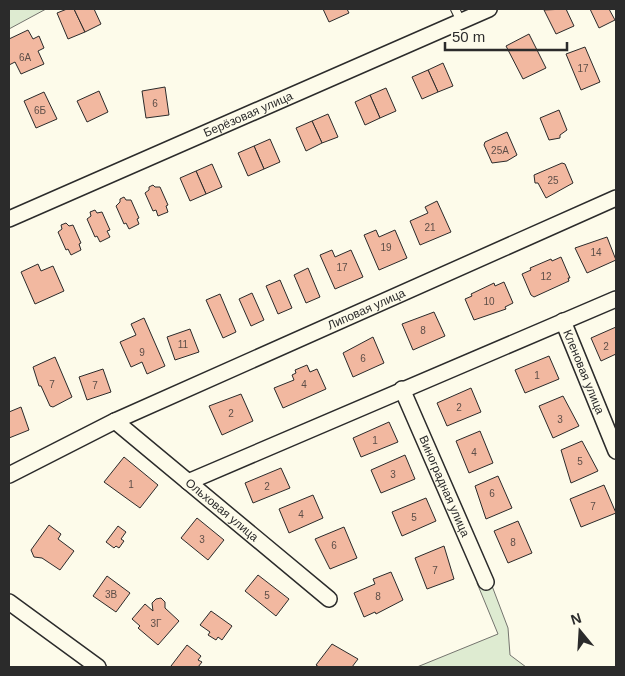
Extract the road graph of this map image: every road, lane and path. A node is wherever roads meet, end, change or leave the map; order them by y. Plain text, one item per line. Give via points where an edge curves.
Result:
1 (488, 9) edge
2 (458, 15) edge
3 (616, 198) edge
4 (9, 220) edge
5 (616, 299) edge
6 (563, 321) junction
7 (402, 390) junction
8 (115, 421) junction
9 (616, 451) edge
10 (9, 475) edge
11 (188, 482) junction
12 (486, 582) dead end
13 (329, 599) dead end
14 (9, 602) edge
15 (98, 667) edge

1 - 2 street, Берёзовая улица
2 - 4 street, Берёзовая улица
3 - 8 street, Липовая улица
5 - 6 street
6 - 7 street
6 - 9 street, Кленовая улица
7 - 11 street
7 - 12 street, Виноградная улица
8 - 10 street, Липовая улица
8 - 11 street, Ольховая улица
11 - 13 street, Ольховая улица
14 - 15 street

